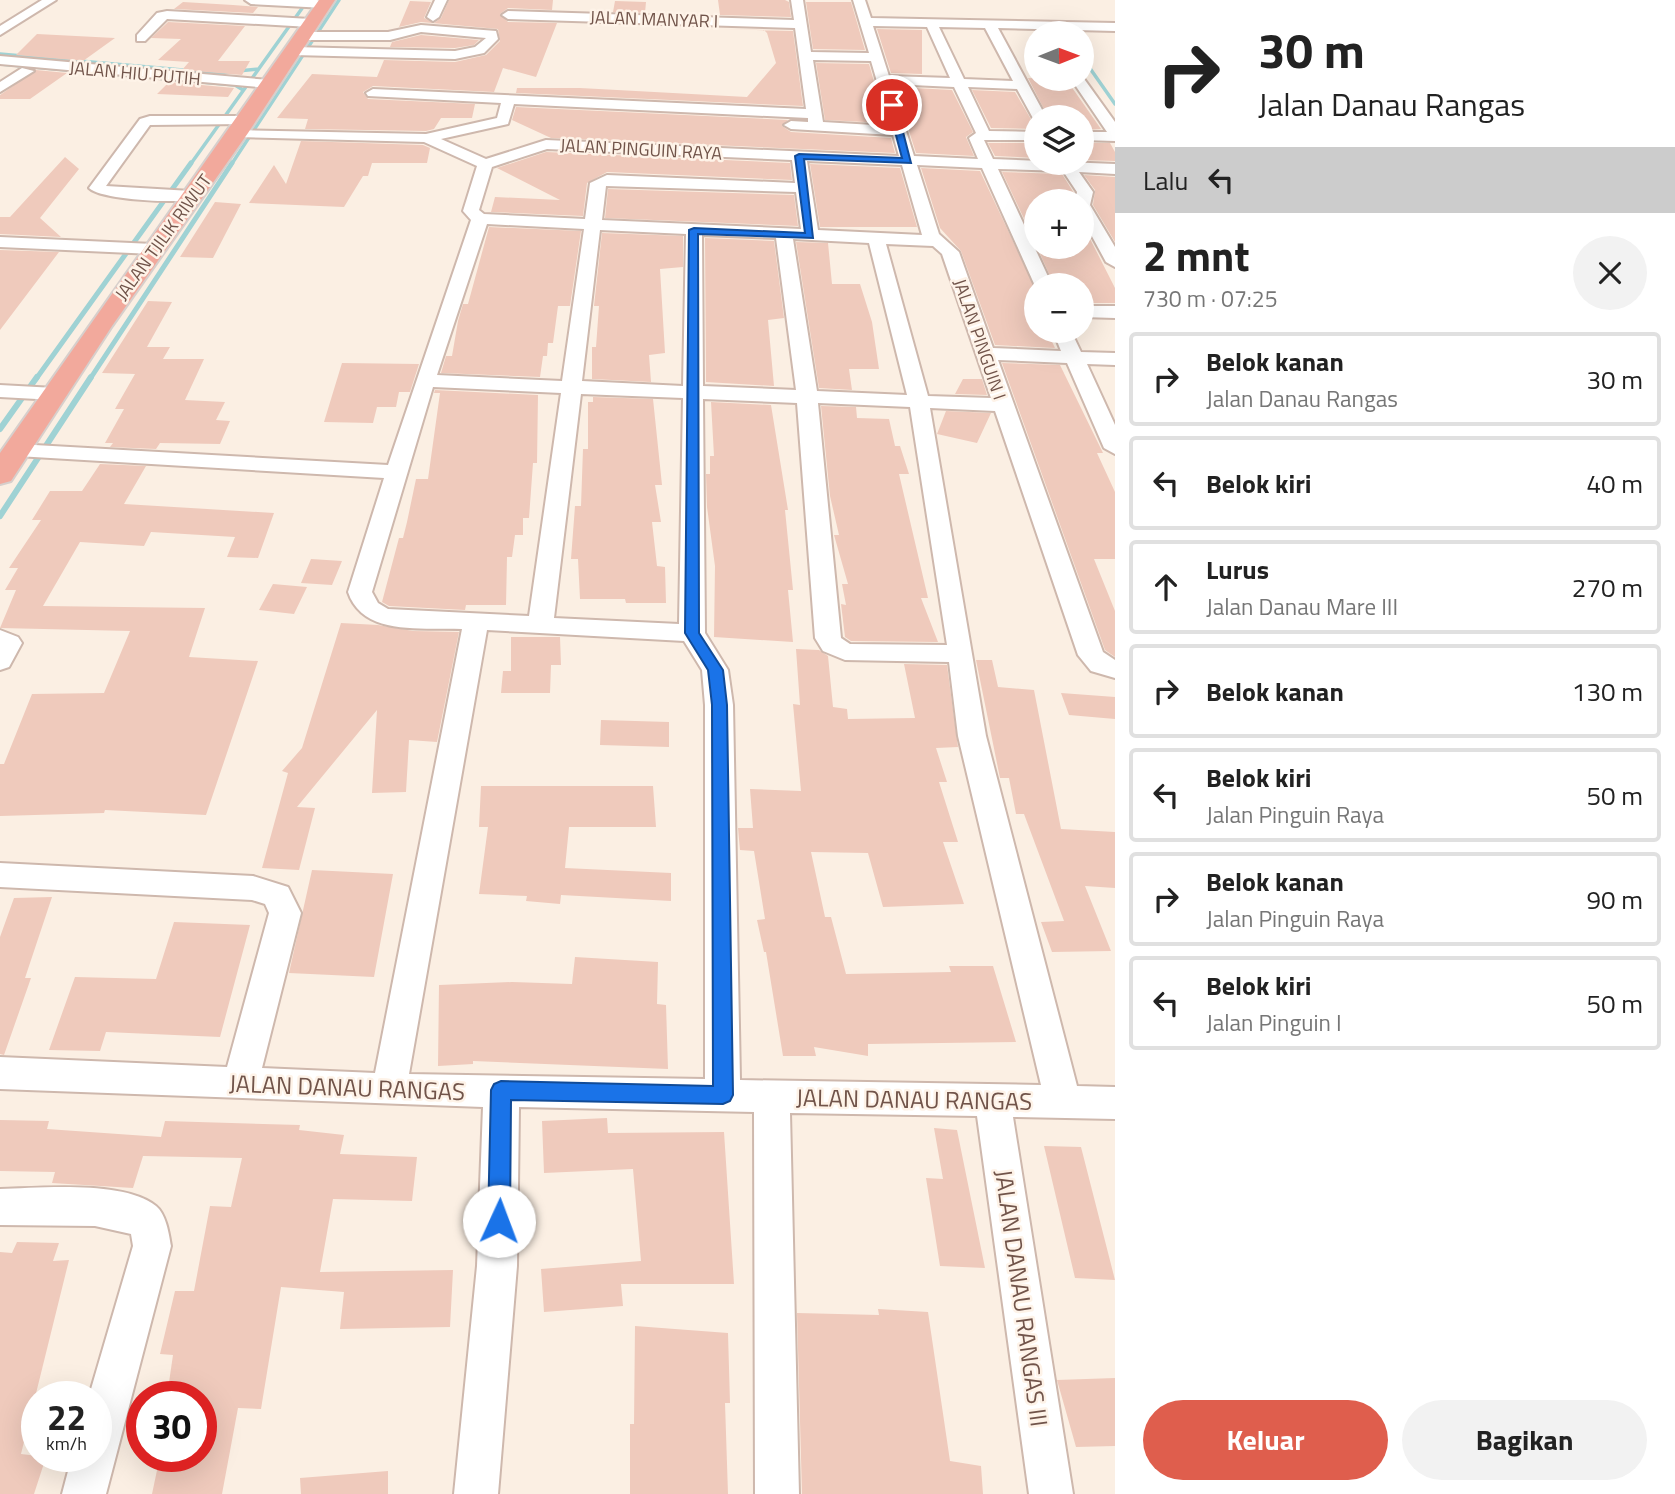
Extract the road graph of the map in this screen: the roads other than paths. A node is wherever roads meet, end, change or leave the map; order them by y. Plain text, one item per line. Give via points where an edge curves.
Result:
1 (50, 0) edge
2 (251, 0) edge
3 (441, 0) edge
4 (513, 0) edge
5 (859, 0) edge
6 (326, 2) edge
7 (793, 4) edge
8 (592, 6) dead end
9 (557, 9) edge
10 (433, 17) dead end
11 (867, 22) junction
12 (931, 23) junction
13 (800, 24) junction
14 (989, 24) junction
15 (1024, 27) edge
16 (1115, 27) edge
17 (1094, 28) edge
18 (0, 31) edge
19 (302, 36) junction
20 (390, 36) junction
21 (141, 38) dead end
22 (384, 53) junction
23 (806, 56) junction
24 (878, 57) junction
25 (0, 60) edge
26 (0, 68) edge
27 (27, 71) junction
28 (70, 71) junction
29 (886, 80) junction
30 (958, 83) junction
31 (1022, 85) junction
32 (0, 88) edge
33 (267, 88) junction
34 (1086, 91) edge
35 (373, 93) dead end
36 (420, 94) junction
37 (509, 98) junction
38 (1032, 105) edge
39 (815, 120) junction
40 (402, 126) junction
41 (242, 127) junction
42 (513, 127) junction
43 (898, 131) junction
44 (984, 135) junction
45 (1115, 135) edge
46 (1024, 136) edge
47 (1094, 136) edge
48 (426, 138) junction
49 (546, 144) junction
50 (799, 156) junction
51 (908, 161) junction
52 (485, 164) junction
53 (990, 164) junction
54 (1024, 166) edge
55 (1094, 169) edge
56 (1115, 169) edge
57 (1073, 175) edge
58 (804, 188) junction
59 (679, 195) junction
60 (191, 196) junction
61 (480, 219) junction
62 (591, 225) junction
63 (684, 230) junction
64 (784, 235) junction
65 (810, 236) junction
66 (876, 239) junction
67 (0, 242) edge
68 (935, 242) junction
69 (153, 249) junction
70 (1115, 262) edge
71 (1037, 273) edge
72 (1094, 312) edge
73 (1115, 312) edge
74 (1067, 343) edge
75 (987, 354) junction
76 (1073, 357) junction
77 (1115, 359) edge
78 (425, 381) junction
79 (572, 386) junction
80 (0, 391) edge
81 (695, 392) junction
82 (55, 394) junction
83 (807, 395) junction
84 (919, 401) junction
85 (1004, 405) junction
86 (1106, 408) edge
87 (1115, 448) edge
88 (17, 450) junction
89 (1, 471) edge
90 (398, 472) junction
91 (475, 621) junction
92 (541, 624) junction
93 (692, 633) junction
94 (0, 638) edge
95 (961, 654) junction
96 (0, 661) edge
97 (1115, 669) edge
98 (0, 875) edge
99 (0, 1073) edge
100 (240, 1084) junction
101 (389, 1089) junction
102 (501, 1090) junction
103 (723, 1095) junction
104 (772, 1097) junction
105 (993, 1101) junction
106 (1063, 1102) junction
107 (1115, 1103) edge
108 (0, 1207) edge
109 (112, 1391) edge
110 (90, 1472) edge
111 (84, 1494) edge
112 (477, 1494) edge
113 (777, 1494) edge
114 (1051, 1494) edge

1 - 18 street
2 - 6 street
3 - 10 street
4 - 9 street, JALAN MANYAR I via 508,18
5 - 11 street, JALAN PINGUIN I
6 - 19 highway, JALAN TJILIK RIWUT
7 - 13 street
8 - 9 street
9 - 13 street, JALAN MANYAR I
11 - 12 street
11 - 24 street, JALAN PINGUIN I
12 - 14 street
12 - 30 street
13 - 23 street
14 - 15 street
14 - 31 street
16 - 17 street
19 - 20 street
19 - 21 street via 167,15
19 - 22 street
19 - 33 highway, JALAN TJILIK RIWUT
20 - 22 street
20 - 22 street via 401,30 435,30 490,33 492,39 487,46 468,53
23 - 24 street
23 - 39 street
24 - 29 street, JALAN PINGUIN I
25 - 28 street, JALAN HIU PUTIH
26 - 27 street, JALAN HIU PUTIH
27 - 28 street, JALAN HIU PUTIH
27 - 32 street
28 - 33 street, JALAN HIU PUTIH
29 - 30 street
29 - 43 street, JALAN PINGUIN I
30 - 31 street
30 - 44 street
31 - 38 street
33 - 41 highway, JALAN TJILIK RIWUT
34 - 45 street
35 - 36 street
36 - 37 street
36 - 40 street
37 - 39 street via 584,102 580,113 593,117
37 - 42 street
39 - 43 street
40 - 41 street
40 - 48 street
41 - 60 highway, JALAN TJILIK RIWUT
41 - 60 street via 145,122 97,188
42 - 48 street
42 - 49 street
43 - 51 street, JALAN PINGUIN I
44 - 46 street
44 - 53 street via 976,138
45 - 47 street
48 - 52 street
49 - 50 street, JALAN PINGUIN RAYA
49 - 52 street, JALAN PINGUIN RAYA
50 - 51 street, JALAN PINGUIN RAYA
50 - 58 street
51 - 53 street, JALAN PINGUIN RAYA
51 - 68 street, JALAN PINGUIN I
52 - 61 street via 471,211
53 - 54 street, JALAN PINGUIN RAYA
53 - 71 street
55 - 56 street, JALAN PINGUIN RAYA
57 - 70 street via 1085,192 1083,205
58 - 59 street
58 - 65 street
59 - 62 street via 598,183
59 - 63 street
60 - 69 highway, JALAN TJILIK RIWUT
61 - 62 street
61 - 78 street
62 - 63 street
62 - 79 street
63 - 64 street
63 - 81 street
64 - 65 street
64 - 83 street
65 - 66 street
66 - 68 street
66 - 84 street
67 - 69 street
68 - 75 street, JALAN PINGUIN I via 950,252
69 - 82 highway, JALAN TJILIK RIWUT
72 - 73 street
74 - 76 street
75 - 76 street
75 - 85 street, JALAN PINGUIN I
76 - 77 street
76 - 86 street
78 - 79 street
78 - 90 street
79 - 81 street
79 - 92 street
80 - 82 street
81 - 83 street
81 - 93 street
82 - 88 highway, JALAN TJILIK RIWUT
83 - 84 street
83 - 95 street via 832,645 845,652
84 - 85 street
84 - 95 street
85 - 97 street, JALAN PINGUIN I via 1091,654 1100,664
86 - 87 street
88 - 89 highway, JALAN TJILIK RIWUT
88 - 90 street
90 - 91 street via 360,592 362,600 373,613 387,617
91 - 92 street
91 - 101 street
92 - 93 street
93 - 103 street via 715,670 719,705
94 - 96 street via 9,643
95 - 106 street via 972,736
98 - 100 street via 253,888 277,896 285,913
99 - 100 street, JALAN DANAU RANGAS
100 - 101 street, JALAN DANAU RANGAS
101 - 102 street, JALAN DANAU RANGAS
102 - 103 street, JALAN DANAU RANGAS
102 - 112 street via 497,1266
103 - 104 street, JALAN DANAU RANGAS
104 - 105 street, JALAN DANAU RANGAS
104 - 113 street
105 - 106 street, JALAN DANAU RANGAS
105 - 114 street, JALAN DANAU RANGAS III
106 - 107 street, JALAN DANAU RANGAS
108 - 109 street via 114,1210 141,1217 149,1227 152,1246
110 - 111 street

